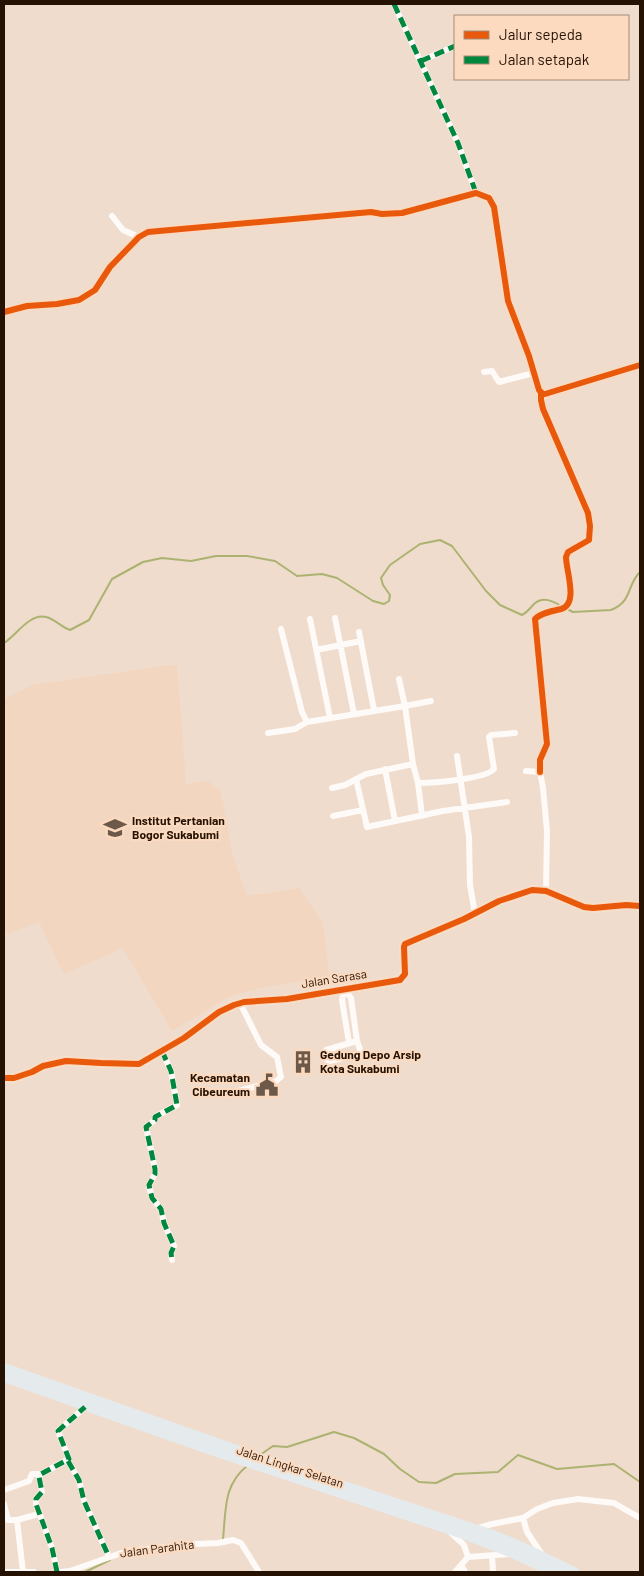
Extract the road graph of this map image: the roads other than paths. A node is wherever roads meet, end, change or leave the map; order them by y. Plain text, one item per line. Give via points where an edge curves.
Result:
1 (394, 4) edge
2 (454, 46) edge
3 (421, 61) junction
4 (476, 193) junction
5 (112, 216) dead end
6 (139, 237) junction
7 (4, 312) edge
8 (640, 365) edge
9 (484, 372) dead end
10 (534, 372) junction
11 (541, 392) junction
12 (335, 618) dead end
13 (310, 619) dead end
14 (281, 629) dead end
15 (359, 632) dead end
16 (361, 641) junction
17 (340, 646) junction
18 (316, 650) junction
19 (399, 680) dead end
20 (431, 701) dead end
21 (405, 706) junction
22 (374, 710) junction
23 (354, 714) junction
24 (330, 718) junction
25 (307, 722) junction
26 (268, 733) dead end
27 (514, 733) dead end
28 (457, 756) dead end
29 (413, 764) junction
30 (385, 769) junction
31 (526, 771) dead end
32 (540, 772) junction
33 (356, 779) junction
34 (461, 779) junction
35 (418, 783) junction
36 (332, 788) dead end
37 (508, 802) dead end
38 (464, 809) junction
39 (363, 810) junction
40 (334, 816) dead end
41 (422, 816) junction
42 (394, 821) junction
43 (546, 891) junction
44 (640, 906) edge
45 (475, 914) junction
46 (344, 989) junction
47 (240, 1003) junction
48 (357, 1041) junction
49 (348, 1043) junction
50 (162, 1052) junction
51 (4, 1078) edge
52 (227, 1094) dead end
53 (172, 1260) dead end
54 (4, 1368) edge
55 (4, 1377) edge
56 (86, 1402) junction
57 (68, 1461) junction
58 (41, 1474) junction
59 (4, 1490) edge
60 (4, 1504) edge
61 (39, 1514) junction
62 (523, 1518) junction
63 (640, 1518) edge
64 (17, 1520) junction
65 (446, 1529) junction
66 (474, 1529) junction
67 (514, 1554) junction
68 (492, 1556) junction
69 (109, 1557) junction
70 (468, 1557) junction
71 (544, 1558) junction
72 (461, 1565) junction
73 (4, 1572) edge
74 (23, 1572) edge
75 (34, 1572) edge
76 (59, 1572) edge
77 (259, 1572) edge
78 (455, 1572) edge
79 (465, 1572) edge
80 (493, 1572) edge
81 (553, 1572) edge
82 (574, 1572) edge

1 - 3 street
2 - 3 street
3 - 4 street via 458,143
4 - 6 street via 402,213 371,212 238,223 148,232
4 - 10 street via 490,198 494,207 508,301
5 - 6 street via 123,230
6 - 7 street via 110,267 95,290 79,300
8 - 11 street via 545,394
9 - 10 street via 492,372 500,382
10 - 11 street
11 - 32 street via 543,408 588,513 590,526 588,540 574,547 566,557 571,595 569,603 535,619 547,744 540,760
12 - 17 street
13 - 18 street
14 - 25 street
15 - 16 street
16 - 17 street
16 - 22 street
17 - 18 street
17 - 23 street
18 - 24 street
19 - 21 street
20 - 21 street
21 - 22 street
21 - 29 street
22 - 23 street
23 - 24 street
24 - 25 street
25 - 26 street via 295,730
27 - 34 street via 489,737 492,771
28 - 34 street
29 - 30 street
29 - 35 street
30 - 33 street
30 - 42 street
31 - 32 street
32 - 43 street via 547,831
33 - 36 street
33 - 39 street
34 - 35 street
34 - 38 street
35 - 41 street
37 - 38 street
38 - 41 street
38 - 45 street
39 - 40 street
39 - 42 street via 368,827
41 - 42 street
43 - 44 street, Jalan Sarasa via 584,907
43 - 45 street, Jalan Sarasa via 525,891
45 - 46 street, Jalan Sarasa via 405,944 406,971 403,979
46 - 47 street, Jalan Sarasa
46 - 48 street via 351,998
46 - 49 street via 342,1000
47 - 50 street, Jalan Sarasa via 219,1012
47 - 52 street via 261,1045 278,1057 281,1077
48 - 49 street
48 - 49 street via 360,1054 330,1061 326,1059 326,1050
50 - 51 street, Jalan Sarasa via 139,1064 66,1061 14,1078
50 - 53 street via 171,1071 177,1106 155,1117 146,1126 155,1169 149,1185 174,1246
54 - 56 main road, Jalan Lingkar Selatan
55 - 56 main road, Jalan Lingkar Selatan
56 - 57 street via 58,1431
56 - 65 main road, Jalan Lingkar Selatan
56 - 66 main road, Jalan Lingkar Selatan
57 - 58 street
57 - 69 street via 79,1480 84,1501
58 - 59 street via 32,1474 29,1481
58 - 61 street via 42,1494 36,1502
60 - 64 street via 8,1520
61 - 64 street
61 - 76 street
62 - 63 street via 553,1503 578,1499 614,1503
62 - 66 street
62 - 71 street via 527,1532
64 - 74 street
65 - 67 main road, Jalan Lingkar Selatan
65 - 70 street via 464,1545
66 - 71 main road, Jalan Lingkar Selatan
67 - 68 street
67 - 81 main road, Jalan Lingkar Selatan
68 - 70 street
68 - 80 street
69 - 76 street, Jalan Parahita
69 - 77 street, Jalan Parahita via 136,1550 233,1540 241,1543
70 - 72 street
71 - 82 main road, Jalan Lingkar Selatan
72 - 78 street
72 - 79 street
73 - 74 street
74 - 75 street

